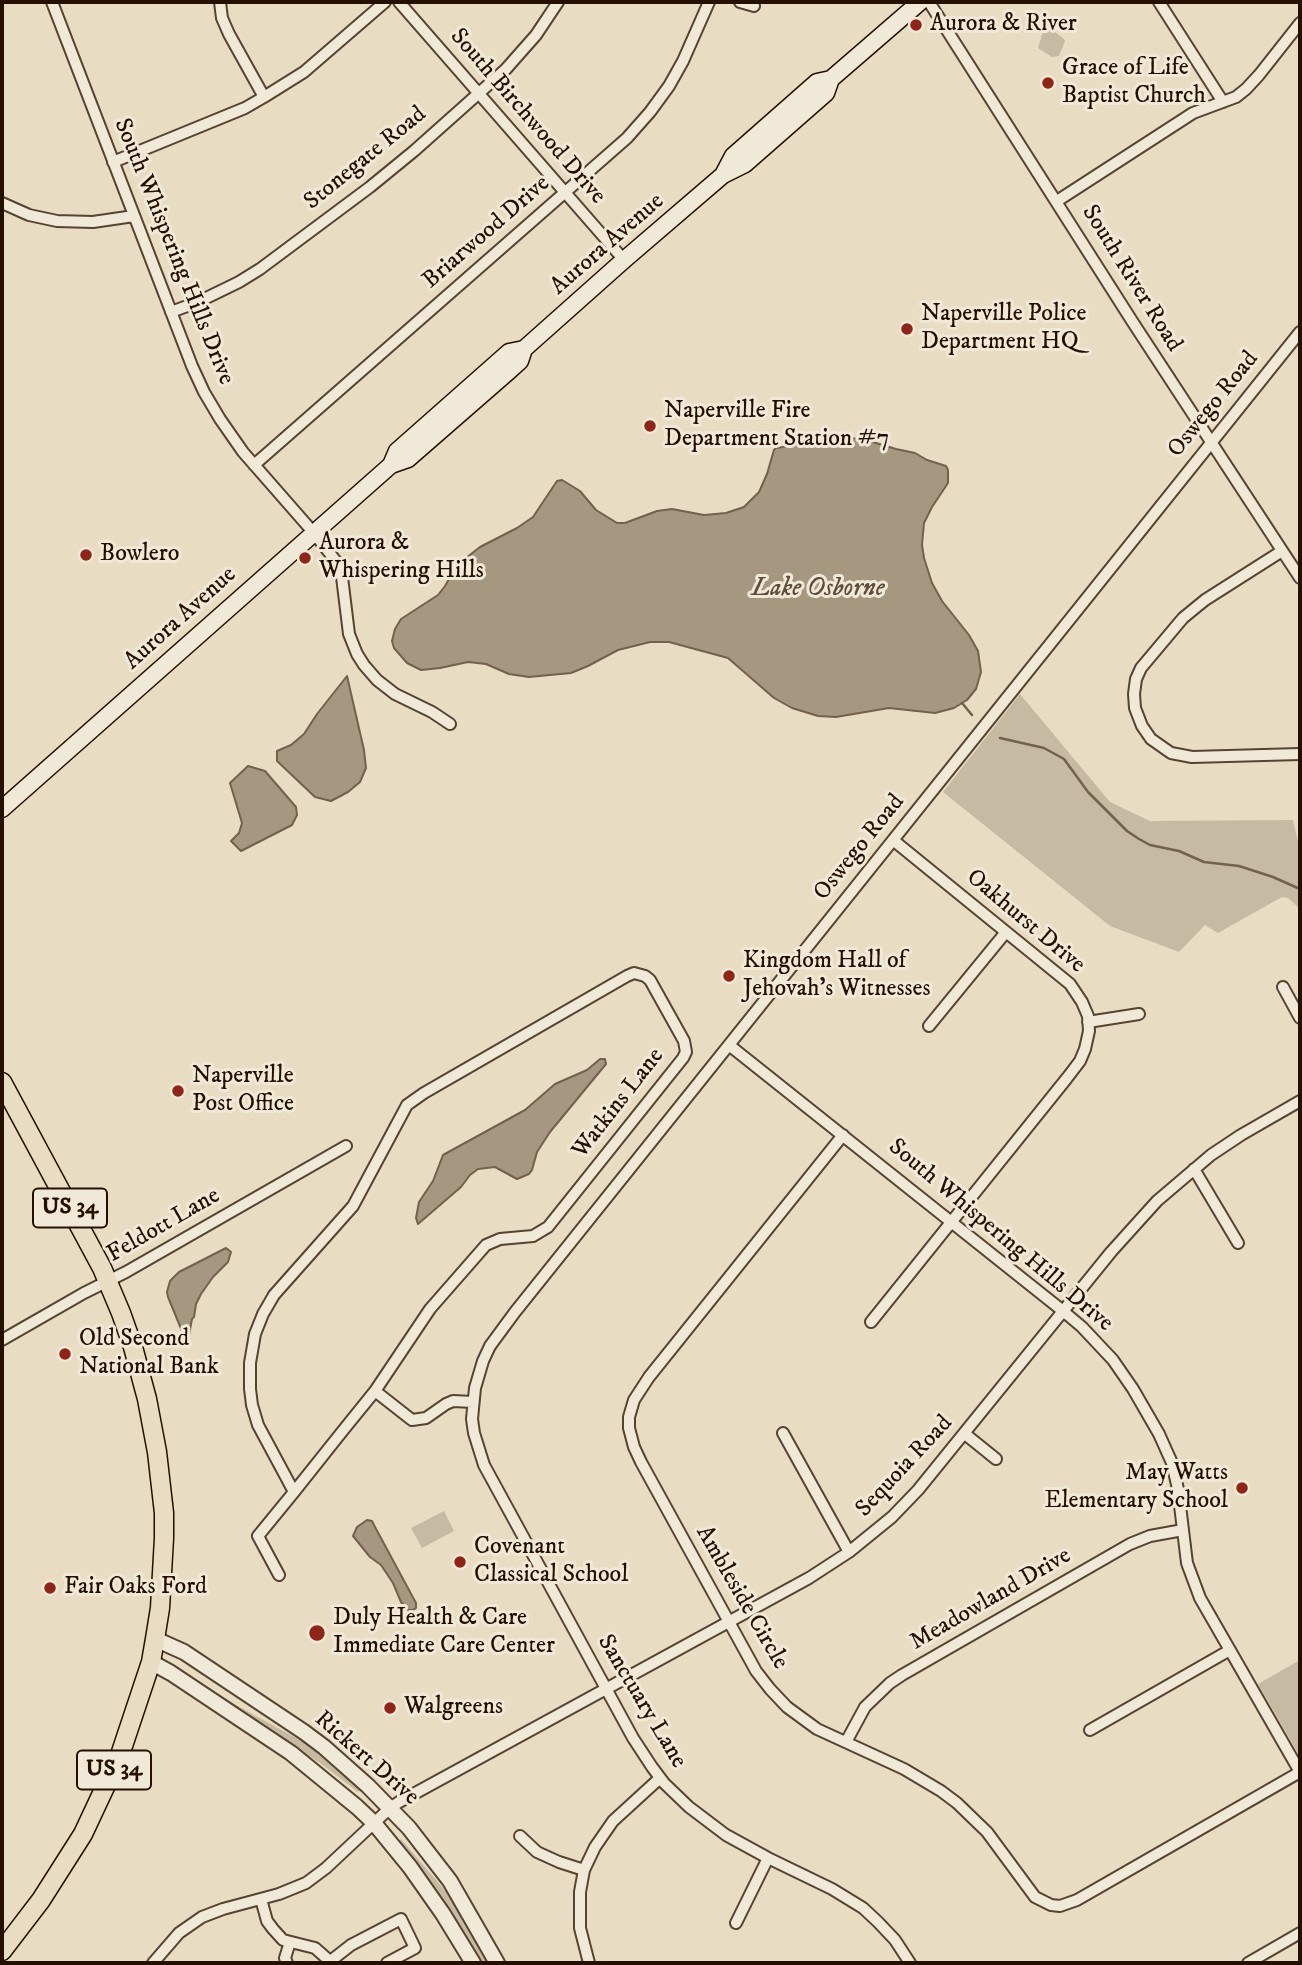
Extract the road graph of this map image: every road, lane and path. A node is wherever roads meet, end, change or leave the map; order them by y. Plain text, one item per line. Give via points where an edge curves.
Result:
1 (53, 2) edge
2 (219, 2) edge
3 (385, 2) edge
4 (399, 2) edge
5 (558, 2) edge
6 (709, 2) edge
7 (740, 2) edge
8 (920, 2) edge
9 (929, 2) edge
10 (1160, 2) edge
11 (754, 6) dead end
12 (1300, 23) edge
13 (479, 93) junction
14 (264, 97) junction
15 (1223, 102) junction
16 (113, 162) junction
17 (565, 192) junction
18 (1057, 201) junction
19 (2, 203) edge
20 (134, 216) junction
21 (624, 260) junction
22 (171, 312) junction
23 (1300, 332) edge
24 (1211, 443) junction
25 (254, 465) junction
26 (313, 532) junction
27 (1282, 551) junction
28 (1300, 578) edge
29 (450, 724) dead end
30 (1300, 754) edge
31 (2, 808) edge
32 (893, 841) junction
33 (1006, 932) junction
34 (1283, 987) dead end
35 (1139, 1014) dead end
36 (1300, 1018) edge
37 (1088, 1022) junction
38 (929, 1026) dead end
39 (729, 1045) junction
40 (2, 1082) edge
41 (1300, 1101) edge
42 (843, 1135) junction
43 (346, 1146) dead end
44 (1194, 1169) junction
45 (951, 1222) junction
46 (1238, 1243) dead end
47 (108, 1281) junction
48 (1063, 1311) junction
49 (871, 1322) dead end
50 (2, 1340) edge
51 (374, 1391) junction
52 (473, 1402) junction
53 (783, 1433) dead end
54 (965, 1434) junction
55 (996, 1459) dead end
56 (293, 1492) junction
57 (1183, 1530) junction
58 (849, 1552) junction
59 (279, 1575) dead end
60 (728, 1623) junction
61 (155, 1639) junction
62 (1230, 1650) junction
63 (151, 1662) junction
64 (607, 1690) junction
65 (1090, 1730) dead end
66 (846, 1742) junction
67 (1300, 1772) edge
68 (660, 1778) junction
69 (390, 1808) junction
70 (374, 1823) junction
71 (520, 1836) dead end
72 (768, 1858) junction
73 (584, 1870) junction
74 (261, 1899) junction
75 (736, 1923) dead end
76 (1300, 1933) edge
77 (290, 1942) junction
78 (2, 1951) edge
79 (153, 1963) edge
80 (287, 1963) edge
81 (330, 1963) edge
82 (387, 1963) edge
83 (473, 1963) edge
84 (497, 1963) edge
85 (589, 1963) edge
86 (910, 1963) edge
87 (1248, 1963) edge

1 - 16 street, South Whispering Hills Drive
2 - 14 street via 229,34
3 - 14 street via 304,72
4 - 13 street, South Birchwood Drive
5 - 13 street, Stonegate Road via 518,56
6 - 17 street, Briarwood Drive via 682,61 650,112
7 - 11 street
8 - 21 main road, Aurora Avenue via 831,79 817,82 733,156 723,175
9 - 18 street, South River Road
10 - 15 street
12 - 15 street via 1246,89
13 - 17 street, South Birchwood Drive
13 - 22 street, Stonegate Road via 370,187 260,269 219,293
14 - 16 street
15 - 18 street via 1193,113
16 - 20 street, South Whispering Hills Drive
17 - 21 street, South Birchwood Drive
17 - 25 street, Briarwood Drive
18 - 24 street, South River Road
19 - 20 street via 57,221
20 - 22 street, South Whispering Hills Drive
21 - 26 main road, Aurora Avenue via 524,349 509,352 489,369 397,451 391,465
22 - 25 street, South Whispering Hills Drive via 204,392
23 - 24 street, Oswego Road
24 - 27 street, South River Road
24 - 32 street, Oswego Road
25 - 26 street, South Whispering Hills Drive
26 - 29 street, South Whispering Hills Drive via 340,570 349,634 364,665 395,694
26 - 31 main road, Aurora Avenue
27 - 28 street, South River Road
27 - 30 street via 1183,618 1141,667 1135,708 1142,726 1171,753 1192,757
32 - 33 street, Oakhurst Drive
32 - 39 street, Oswego Road
33 - 37 street, Oakhurst Drive via 1070,984
33 - 38 street
34 - 36 street
35 - 37 street
37 - 45 street via 1080,1061
39 - 42 street, South Whispering Hills Drive
39 - 52 street, Oswego Road via 499,1333 483,1361
40 - 47 main road, US 34
41 - 44 street, Sequoia Road
42 - 45 street, South Whispering Hills Drive
42 - 60 street, Ambleside Circle via 649,1377 629,1418 641,1462
43 - 47 street, Feldott Lane
44 - 46 street
44 - 48 street, Sequoia Road via 1128,1231
45 - 48 street, South Whispering Hills Drive
45 - 49 street
47 - 50 street, Feldott Lane
47 - 61 main road, US 34 via 141,1374 157,1452 164,1538
48 - 54 street, Sequoia Road
48 - 57 street, South Whispering Hills Drive via 1113,1360 1160,1434 1175,1475
51 - 52 street via 412,1420 426,1418 453,1401
51 - 56 street, Watkins Lane
51 - 56 street, Watkins Lane via 430,1309 479,1251 493,1241 533,1236 548,1227 683,1058 684,1041 650,980 640,974 627,976 414,1099 401,1113 353,1206 274,1295 251,1354 250,1389 263,1439
52 - 64 street, Sanctuary Lane via 474,1433 484,1465
53 - 58 street
54 - 55 street
54 - 58 street, Sequoia Road via 918,1490
56 - 59 street, Watkins Lane via 258,1536
57 - 62 street, South Whispering Hills Drive via 1192,1579
57 - 66 street, Meadowland Drive via 1130,1544 902,1675 865,1707
58 - 60 street, Sequoia Road
60 - 64 street, Sequoia Road
60 - 66 street, Ambleside Circle via 778,1698 800,1718
61 - 63 main road, US 34
61 - 69 street, Rickert Drive via 184,1651 315,1740
62 - 65 street
62 - 67 street, South Whispering Hills Drive
63 - 70 street, Rickert Drive via 290,1752
63 - 78 main road, US 34 via 99,1804 41,1900
64 - 68 street, Sanctuary Lane
64 - 69 street, Sequoia Road
66 - 67 street, Ambleside Circle via 942,1791 987,1832 1035,1897 1060,1906
68 - 72 street, Sanctuary Lane via 710,1824
68 - 73 street via 613,1821
69 - 70 street, Sequoia Road
69 - 84 street, Rickert Drive via 450,1881
70 - 74 street, Sequoia Road via 319,1874 290,1891
70 - 83 street, Rickert Drive via 430,1895
71 - 73 street via 537,1852
72 - 75 street
72 - 86 street, Sanctuary Lane via 863,1908 895,1940
73 - 85 street via 579,1910
74 - 77 street via 273,1930
74 - 79 street, Sequoia Road via 202,1917 179,1933
76 - 87 street
77 - 80 street
77 - 81 street via 314,1948
81 - 82 street via 351,1945 401,1919 415,1948

